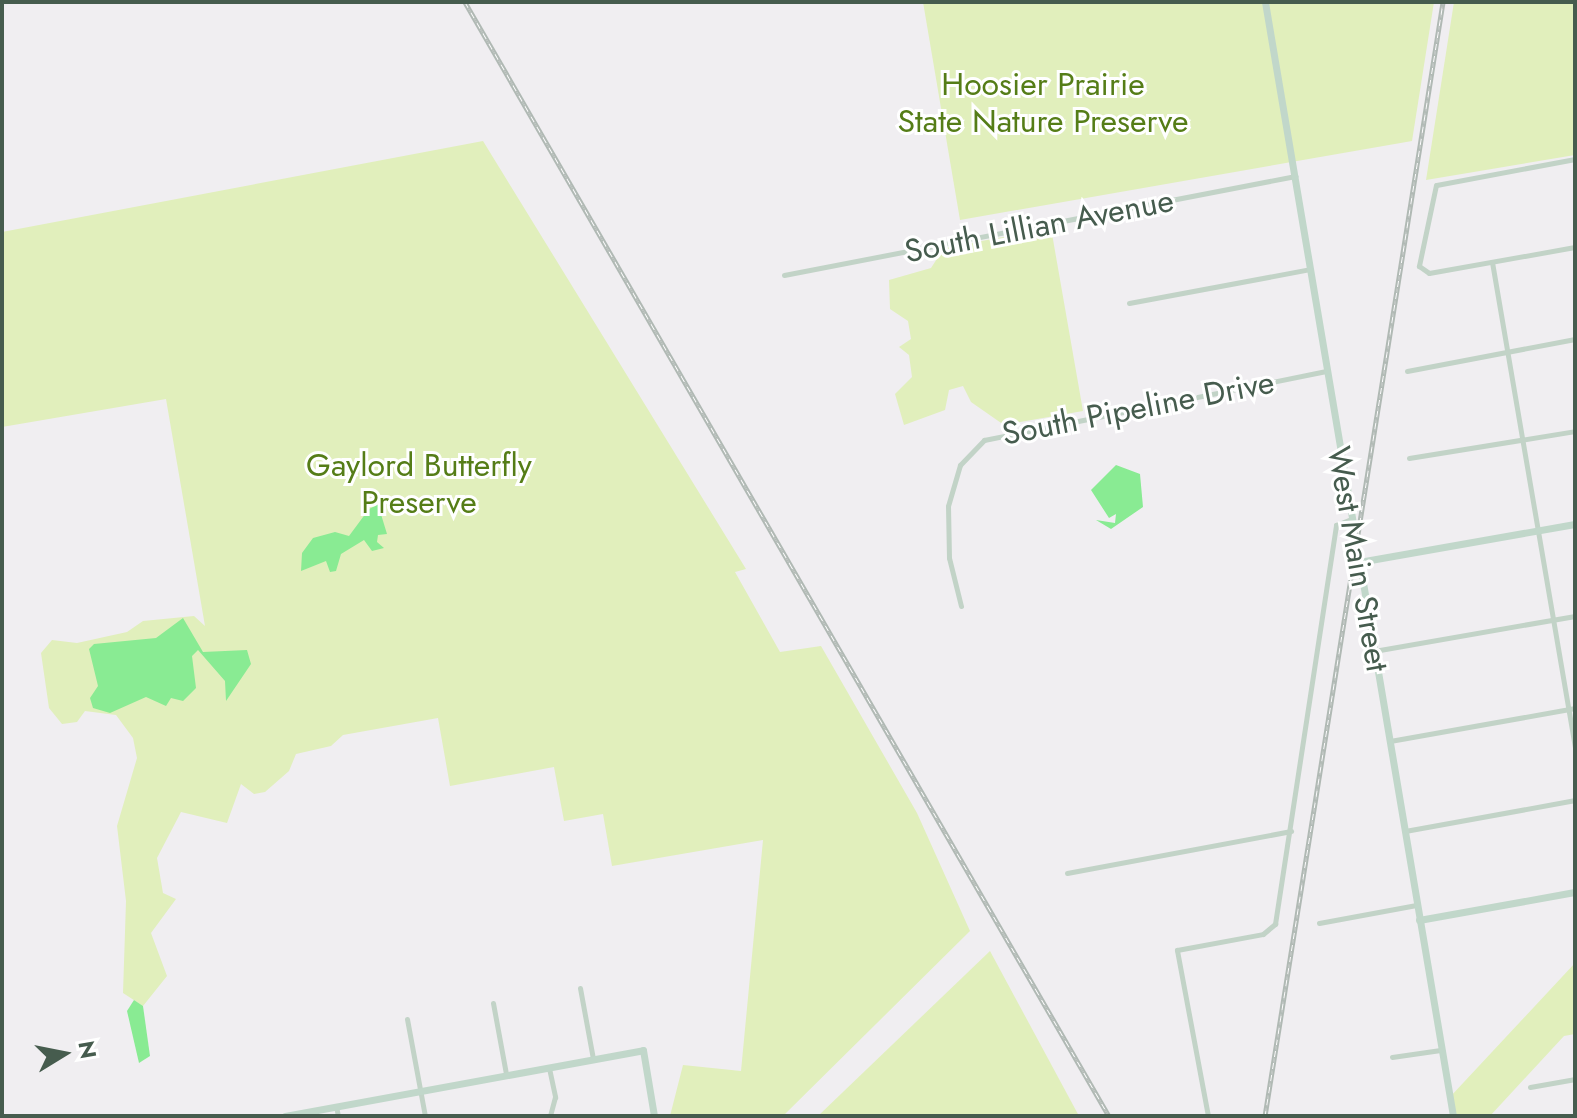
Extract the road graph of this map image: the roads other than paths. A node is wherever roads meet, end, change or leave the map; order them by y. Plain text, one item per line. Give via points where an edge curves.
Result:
1 (1265, 2) edge
2 (1575, 159) edge
3 (1295, 176) junction
4 (1575, 247) edge
5 (1492, 262) junction
6 (1310, 269) junction
7 (784, 275) dead end
8 (1129, 303) dead end
9 (1575, 339) edge
10 (1507, 351) junction
11 (1326, 371) junction
12 (1407, 371) dead end
13 (1575, 431) edge
14 (1522, 441) junction
15 (1409, 458) dead end
16 (1352, 519) junction
17 (1575, 524) edge
18 (1538, 530) junction
19 (1359, 562) junction
20 (961, 606) dead end
21 (1575, 616) edge
22 (1553, 620) junction
23 (1374, 651) junction
24 (1572, 709) edge
25 (1389, 741) junction
26 (1575, 749) edge
27 (1575, 800) edge
28 (1291, 831) junction
29 (1404, 831) junction
30 (1067, 873) dead end
31 (1575, 892) edge
32 (1416, 905) junction
33 (1419, 920) junction
34 (1319, 923) dead end
35 (580, 988) dead end
36 (493, 1003) dead end
37 (407, 1019) dead end
38 (1441, 1050) junction
39 (1392, 1057) dead end
40 (593, 1059) junction
41 (549, 1067) junction
42 (506, 1074) junction
43 (1575, 1079) edge
44 (1530, 1087) dead end
45 (420, 1091) junction
46 (336, 1106) junction
47 (285, 1116) edge
48 (338, 1116) edge
49 (425, 1116) edge
50 (550, 1116) edge
51 (654, 1116) edge
52 (1208, 1116) edge
53 (1453, 1116) edge

1 - 3 street, West Main Street
2 - 5 street via 1434,187 1421,270
3 - 6 street, West Main Street
3 - 7 street, South Lillian Avenue
4 - 5 street
5 - 10 street
6 - 8 street
6 - 11 street, West Main Street
9 - 10 street
10 - 12 street
10 - 14 street
11 - 16 street, West Main Street
11 - 20 street, South Pipeline Drive via 984,440 960,465 948,506 949,558
13 - 14 street
14 - 15 street
14 - 18 street
16 - 19 street, West Main Street
16 - 28 street via 1336,525
17 - 18 street
18 - 19 street
18 - 22 street
19 - 23 street, West Main Street
21 - 22 street
22 - 23 street
22 - 24 street
23 - 25 street, West Main Street
24 - 25 street
24 - 26 street
25 - 29 street, West Main Street
27 - 29 street
28 - 30 street
28 - 52 street via 1271,930 1177,950
29 - 32 street, West Main Street
31 - 33 street
32 - 33 street, West Main Street
32 - 34 street
33 - 38 street, West Main Street
35 - 40 street
36 - 42 street
37 - 45 street
38 - 39 street
38 - 53 street, West Main Street
40 - 41 street
40 - 51 street via 643,1050
41 - 42 street
41 - 50 street via 555,1097
42 - 45 street
43 - 44 street
45 - 46 street
45 - 49 street
46 - 47 street
46 - 48 street

